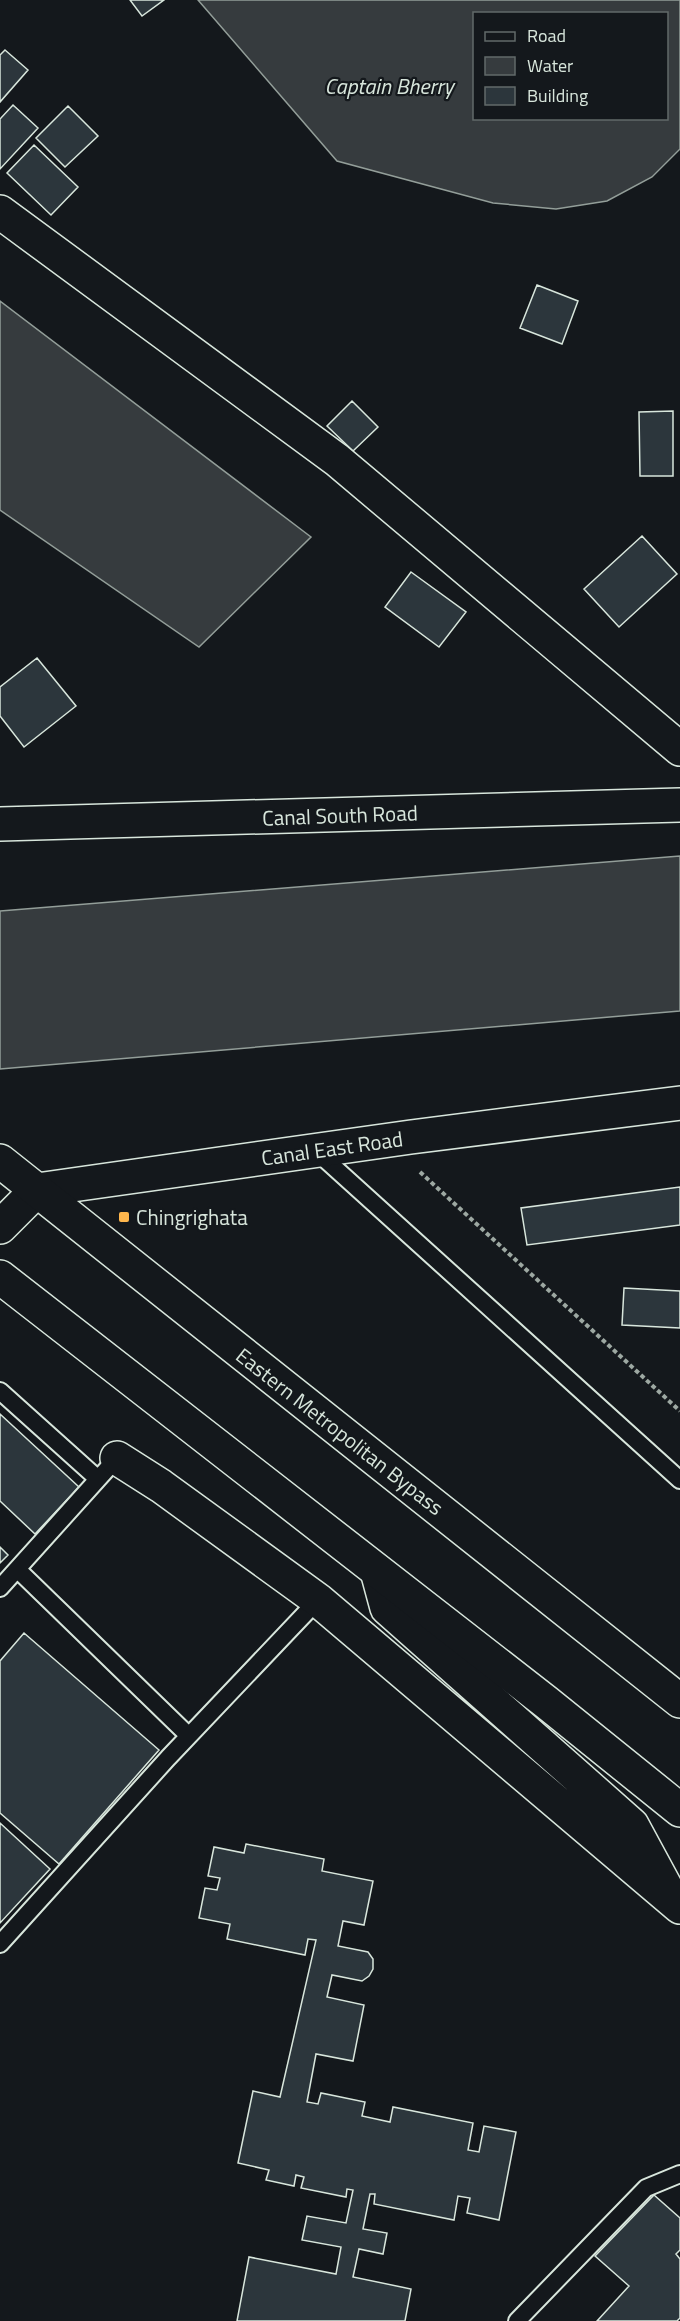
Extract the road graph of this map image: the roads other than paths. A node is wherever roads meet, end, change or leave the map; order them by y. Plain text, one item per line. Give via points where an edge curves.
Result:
1 (0, 212) edge
2 (680, 748) edge
3 (680, 805) edge
4 (0, 824) edge
5 (680, 1103) edge
6 (316, 1151) junction
7 (0, 1161) edge
8 (37, 1190) junction
9 (0, 1227) edge
10 (0, 1276) edge
11 (0, 1391) edge
12 (101, 1475) junction
13 (680, 1480) edge
14 (17, 1569) junction
15 (377, 1571) junction
16 (0, 1588) edge
17 (318, 1600) junction
18 (680, 1701) edge
19 (189, 1736) junction
20 (680, 1810) edge
21 (676, 1904) edge
22 (0, 1944) edge
23 (680, 2174) edge
24 (517, 2321) edge

1 - 2 street via 337,460
3 - 4 street, Canal South Road
5 - 6 street, Canal East Road
6 - 8 street, Canal East Road
6 - 13 lane
7 - 8 street, Eastern Metropolitan Bypass
8 - 9 street
8 - 18 street, Eastern Metropolitan Bypass
10 - 15 street
11 - 12 lane
12 - 14 lane
12 - 17 street via 162,1486
14 - 16 lane
14 - 19 lane
15 - 20 street
15 - 21 street via 387,1608 632,1825
17 - 19 lane
17 - 21 street
19 - 22 lane
23 - 24 lane via 646,2188

